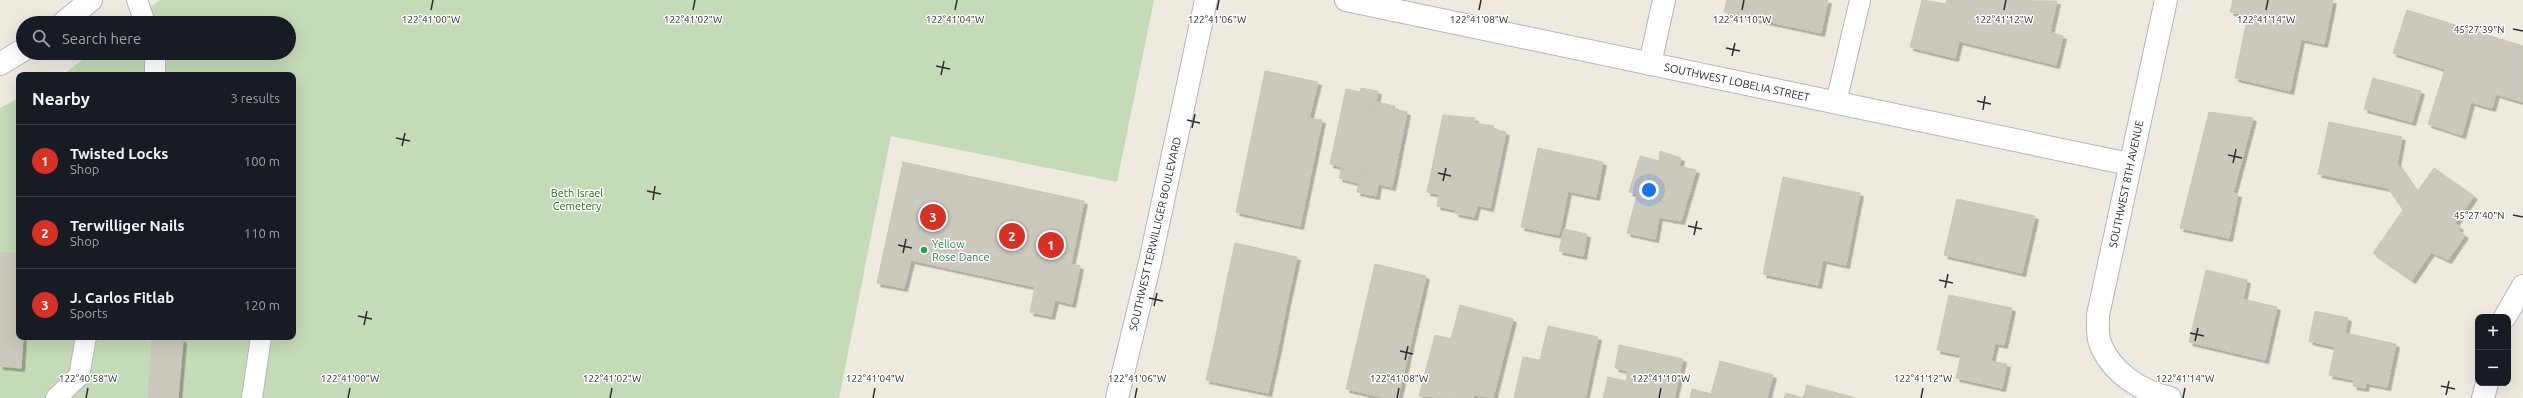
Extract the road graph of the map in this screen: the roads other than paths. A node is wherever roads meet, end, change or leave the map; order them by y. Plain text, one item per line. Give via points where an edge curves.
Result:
1 (91, 0) edge
2 (137, 0) edge
3 (1206, 0) edge
4 (1346, 0) edge
5 (1664, 0) edge
6 (1860, 0) edge
7 (2166, 0) edge
8 (72, 16) edge
9 (143, 16) edge
10 (16, 54) edge
11 (155, 60) edge
12 (0, 64) edge
13 (1650, 64) junction
14 (155, 72) edge
15 (1836, 103) junction
16 (2129, 164) junction
17 (2523, 286) edge
18 (2507, 314) edge
19 (85, 340) edge
20 (260, 340) edge
21 (2486, 386) edge
22 (56, 398) edge
23 (252, 398) edge
24 (1118, 398) edge
25 (2170, 398) edge
26 (2483, 398) edge

1 - 8 street
2 - 9 lane
3 - 24 street, SOUTHWEST TERWILLIGER BOULEVARD
4 - 13 street, SOUTHWEST LOBELIA STREET
5 - 13 street
6 - 15 lane
7 - 16 street, SOUTHWEST 8TH AVENUE
10 - 12 street
11 - 14 lane
13 - 15 street, SOUTHWEST LOBELIA STREET
15 - 16 street, SOUTHWEST LOBELIA STREET
16 - 25 street, SOUTHWEST 8TH AVENUE via 2098,315 2099,341 2112,365 2131,381 2159,396
17 - 18 street
19 - 22 lane via 79,376
20 - 23 lane
21 - 26 street

